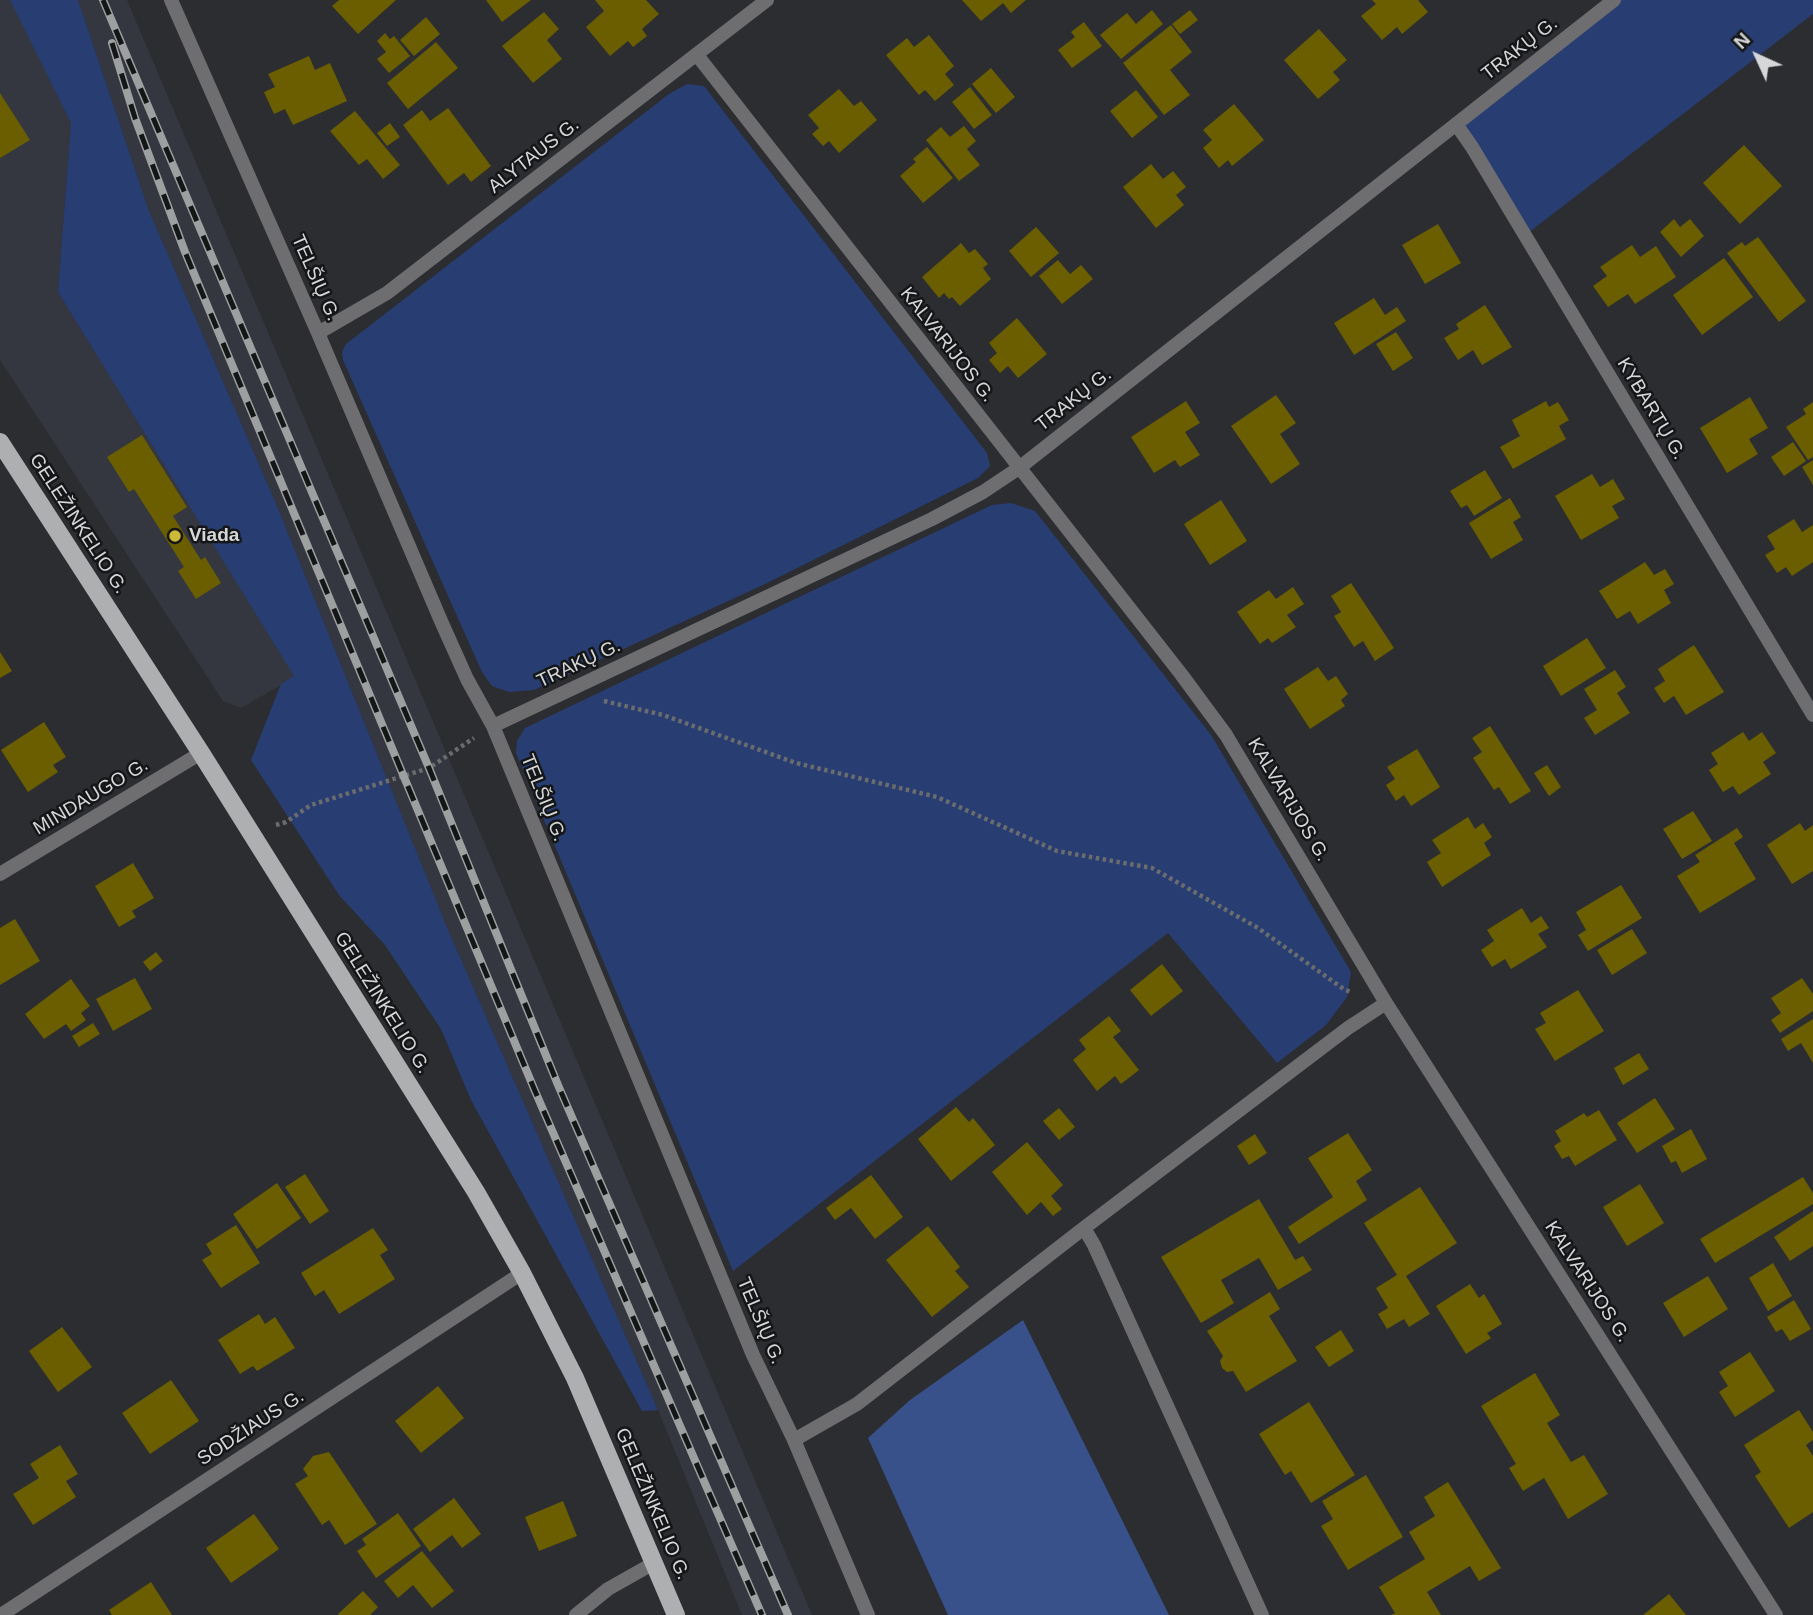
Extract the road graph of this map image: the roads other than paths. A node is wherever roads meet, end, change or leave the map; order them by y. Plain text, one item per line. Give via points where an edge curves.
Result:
1 (171, 0) edge
2 (767, 0) edge
3 (1614, 0) edge
4 (697, 55) junction
5 (1456, 124) junction
6 (318, 333) junction
7 (0, 442) edge
8 (1019, 468) junction
9 (1813, 715) edge
10 (493, 726) junction
11 (201, 753) junction
12 (0, 874) edge
13 (1386, 1003) junction
14 (1084, 1228) junction
15 (522, 1273) junction
16 (794, 1440) junction
17 (654, 1563) junction
18 (1, 1615) edge
19 (576, 1615) edge
20 (676, 1615) edge
21 (868, 1615) edge
22 (1262, 1615) edge
23 (1776, 1615) edge

1 - 6 street, TELŠIŲ G.
2 - 4 street, ALYTAUS G.
3 - 5 street, TRAKŲ G.
4 - 6 street, ALYTAUS G. via 387,293
4 - 8 street, KALVARIJOS G.
5 - 8 street, TRAKŲ G.
5 - 9 street, KYBARTŲ G.
6 - 10 street, TELŠIŲ G. via 441,621
7 - 11 main road, GELEŽINKELIO G.
8 - 10 street, TRAKŲ G. via 932,519
8 - 13 street, KALVARIJOS G. via 1226,735
10 - 16 street, TELŠIŲ G. via 752,1355
11 - 12 street, MINDAUGO G.
11 - 15 main road, GELEŽINKELIO G.
13 - 14 street
13 - 23 street, KALVARIJOS G.
14 - 16 street via 857,1404
14 - 22 street
15 - 17 main road, GELEŽINKELIO G. via 575,1378
15 - 18 street, SODŽIAUS G.
16 - 21 street, TELŠIŲ G.
17 - 19 street via 608,1589
17 - 20 main road, GELEŽINKELIO G.

